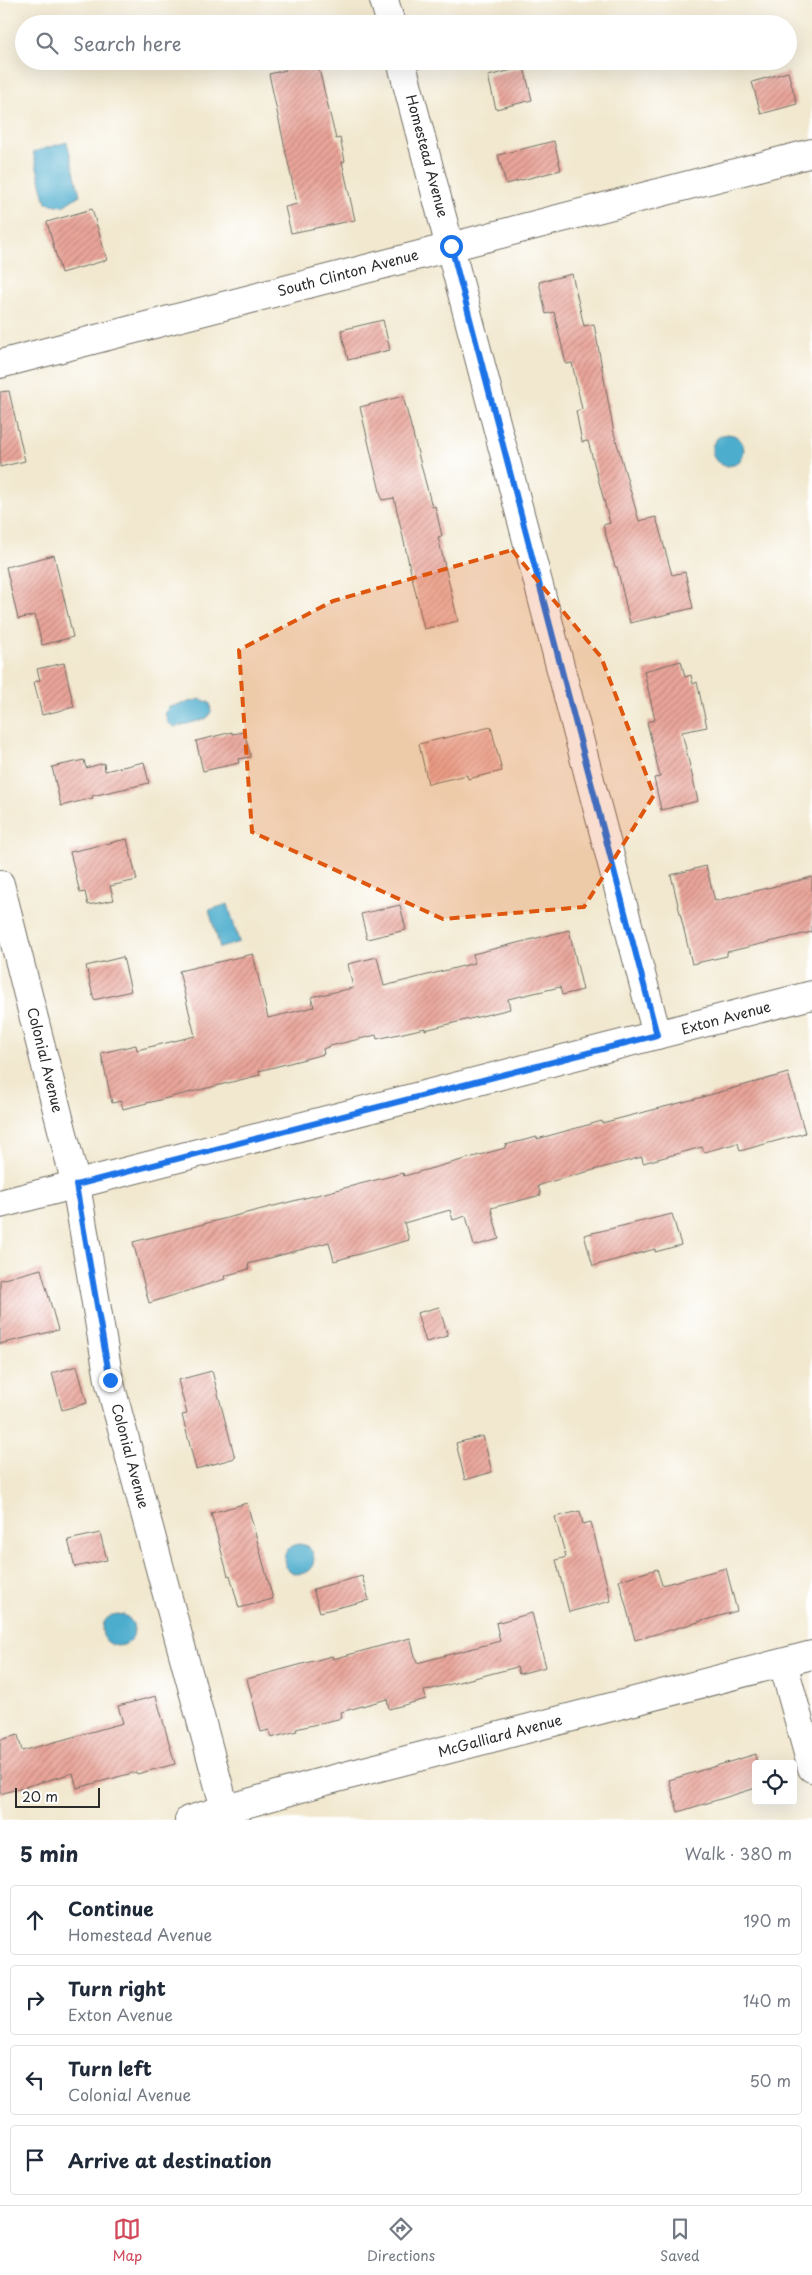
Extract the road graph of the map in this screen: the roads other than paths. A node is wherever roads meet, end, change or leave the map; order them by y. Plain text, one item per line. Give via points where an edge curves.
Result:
1 (384, 0) edge
2 (388, 15) edge
3 (403, 70) edge
4 (812, 153) edge
5 (451, 246) junction
6 (0, 364) edge
7 (0, 884) edge
8 (812, 995) edge
9 (657, 1035) junction
10 (76, 1185) junction
11 (0, 1204) edge
12 (812, 1655) edge
13 (783, 1663) junction
14 (812, 1768) edge
15 (227, 1815) edge
16 (189, 1820) edge

1 - 2 street
3 - 5 street, Homestead Avenue
4 - 5 street, South Clinton Avenue
5 - 6 street, South Clinton Avenue
5 - 9 street, Homestead Avenue
7 - 10 street, Colonial Avenue
8 - 9 street, Exton Avenue
9 - 10 street, Exton Avenue
10 - 11 street, Exton Avenue
10 - 15 street, Colonial Avenue via 110,1380
12 - 13 street, McGalliard Avenue
13 - 14 street
13 - 15 street, McGalliard Avenue via 318,1784
15 - 16 street, McGalliard Avenue

